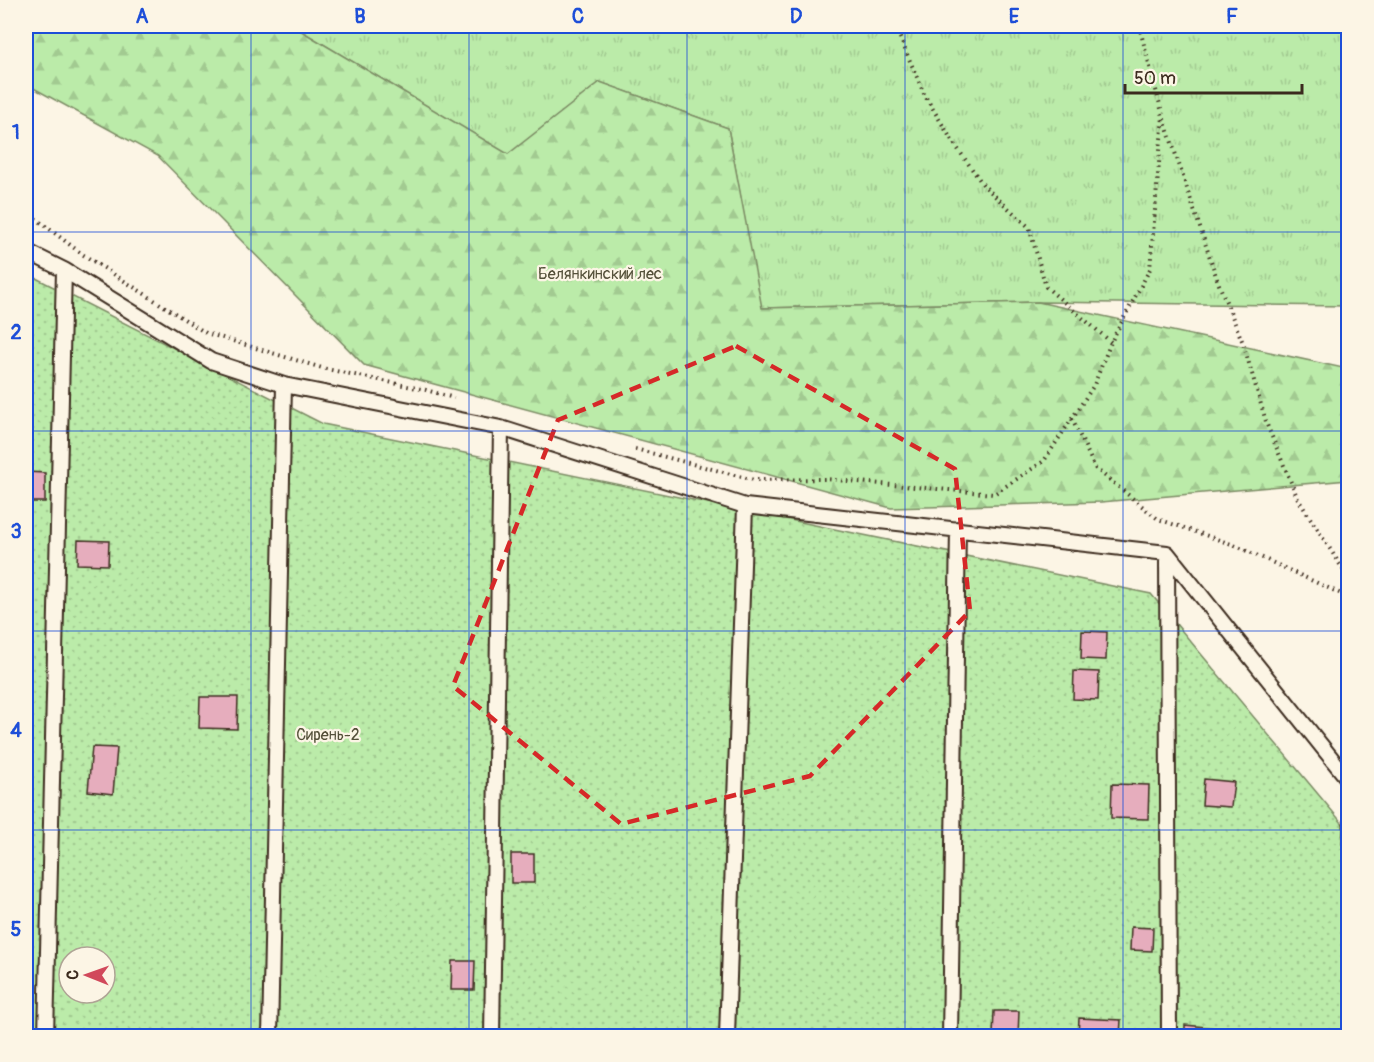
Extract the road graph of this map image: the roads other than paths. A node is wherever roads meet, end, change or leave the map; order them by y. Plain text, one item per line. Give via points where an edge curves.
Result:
1 (26, 251) edge
2 (64, 270) junction
3 (284, 385) junction
4 (501, 428) junction
5 (745, 506) junction
6 (958, 529) junction
7 (1167, 553) junction
8 (1348, 778) edge
9 (46, 1036) edge
10 (270, 1036) edge
11 (492, 1036) edge
12 (727, 1036) edge
13 (950, 1036) edge
14 (1169, 1036) edge

1 - 2 lane
2 - 3 lane via 211,361
2 - 9 lane
3 - 4 lane
3 - 10 lane
4 - 5 lane
4 - 11 lane
5 - 6 lane
5 - 12 lane
6 - 7 lane
6 - 13 lane
7 - 8 lane
7 - 14 lane

